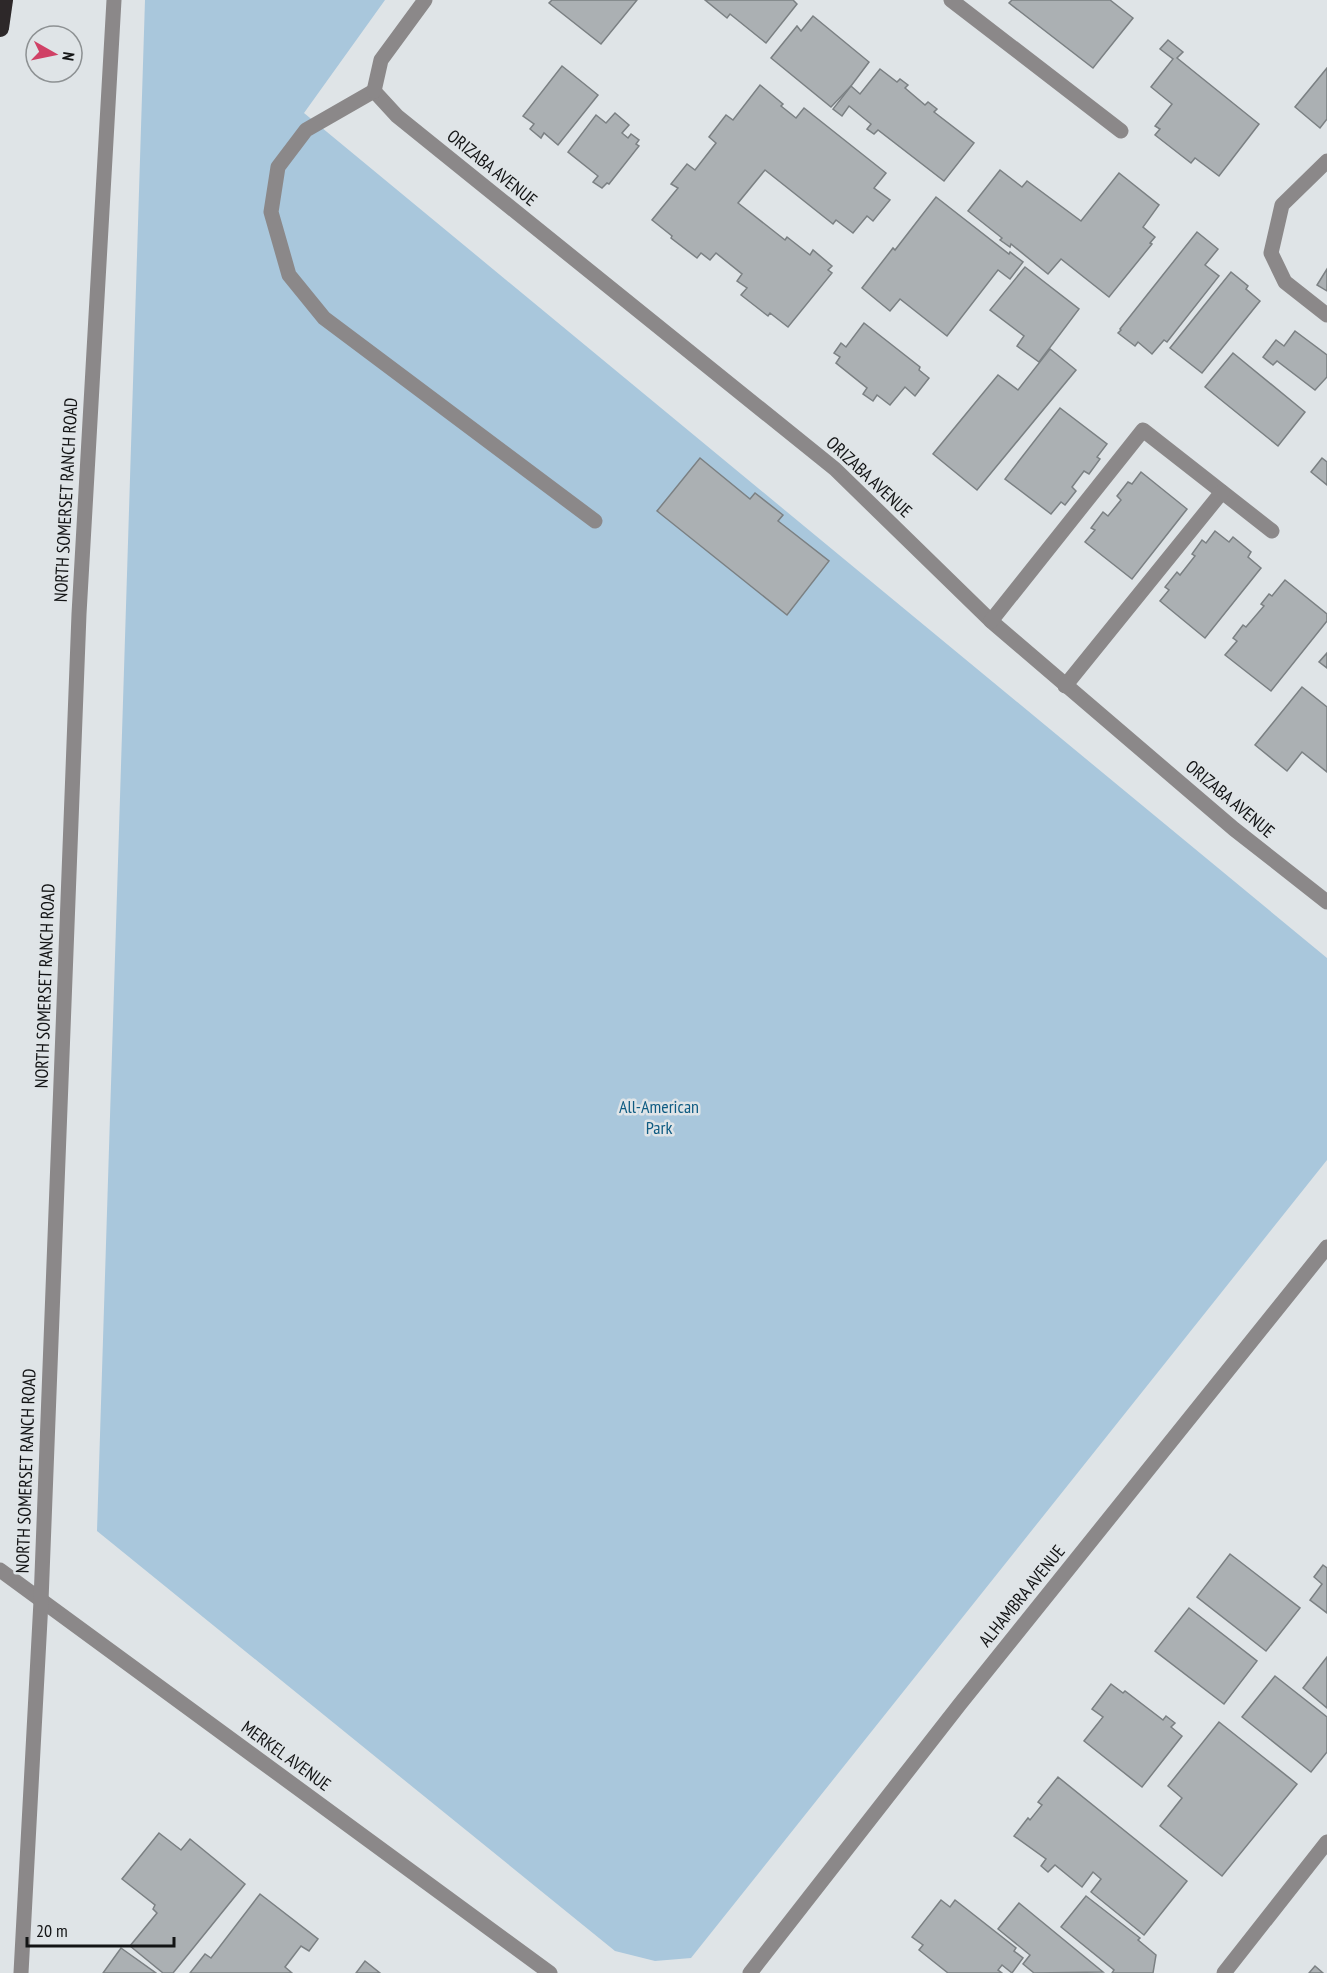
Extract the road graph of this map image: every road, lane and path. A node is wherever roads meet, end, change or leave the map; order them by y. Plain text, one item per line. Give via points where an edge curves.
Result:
1 (4, 0) edge
2 (114, 0) edge
3 (425, 0) edge
4 (951, 0) edge
5 (0, 28) edge
6 (374, 91) junction
7 (1122, 131) dead end
8 (1327, 161) edge
9 (1327, 315) edge
10 (1222, 492) junction
11 (595, 521) dead end
12 (1272, 531) dead end
13 (991, 621) junction
14 (1065, 686) junction
15 (1327, 902) edge
16 (1327, 1247) edge
17 (0, 1570) edge
18 (40, 1601) junction
19 (1327, 1842) edge
20 (21, 1973) edge
21 (550, 1973) edge
22 (750, 1973) edge
23 (1224, 1973) edge

1 - 5 highway
2 - 18 street, NORTH SOMERSET RANCH ROAD via 79,614
3 - 6 street via 381,60
4 - 7 street
6 - 11 street via 306,130 278,167 271,212 289,275 324,318
6 - 13 street, ORIZABA AVENUE via 423,138 835,469
8 - 9 street via 1282,205 1271,253 1285,282
10 - 12 street
10 - 13 street via 1143,430
10 - 14 street
13 - 14 street, ORIZABA AVENUE
14 - 15 street, ORIZABA AVENUE
16 - 22 street, ALHAMBRA AVENUE
17 - 18 street, MERKEL AVENUE
18 - 20 street, NORTH SOMERSET RANCH ROAD
18 - 21 street, MERKEL AVENUE
19 - 23 street

